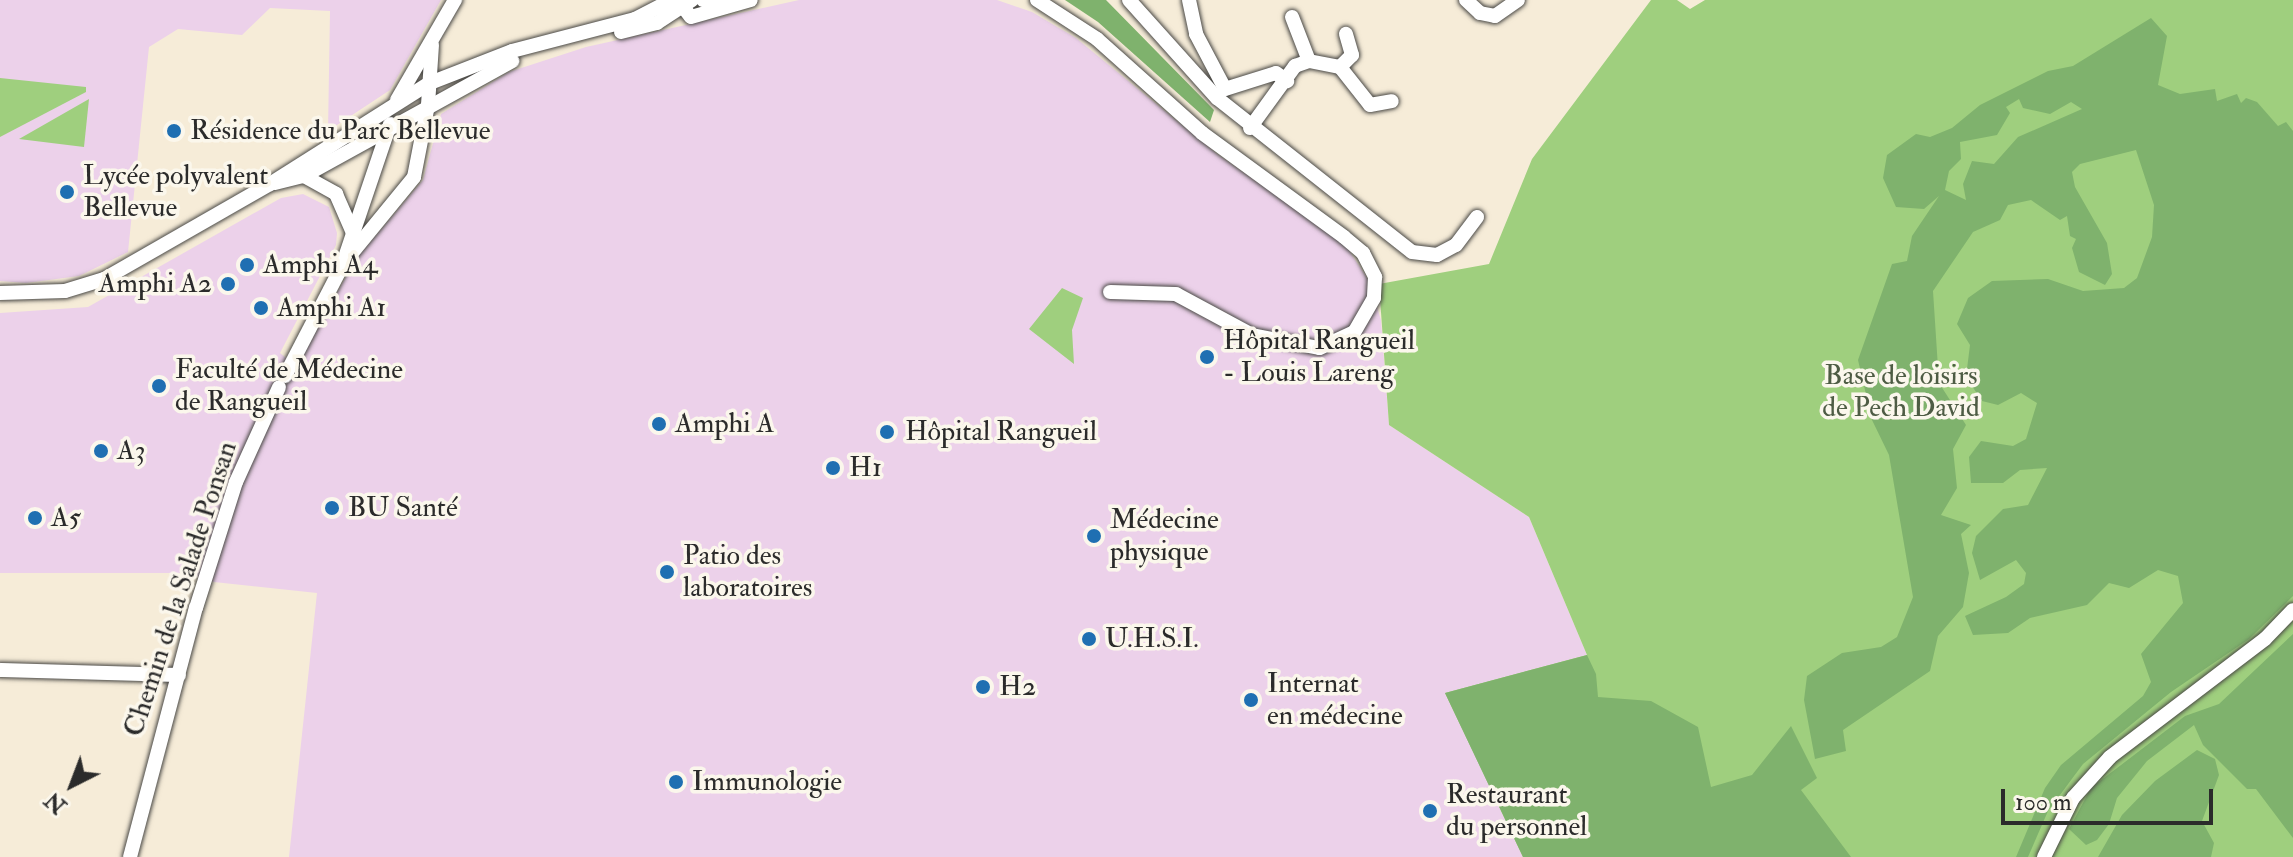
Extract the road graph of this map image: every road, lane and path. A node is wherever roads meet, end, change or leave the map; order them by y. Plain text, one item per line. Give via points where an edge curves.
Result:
1 (455, 0) edge
2 (703, 0) edge
3 (751, 0) edge
4 (1037, 0) edge
5 (1129, 0) edge
6 (1189, 0) edge
7 (1466, 0) edge
8 (1518, 0) edge
9 (681, 2) edge
10 (726, 6) junction
11 (1292, 17) dead end
12 (1346, 34) dead end
13 (432, 41) junction
14 (1309, 61) junction
15 (1340, 67) junction
16 (1287, 81) junction
17 (430, 83) junction
18 (397, 101) junction
19 (1392, 101) dead end
20 (428, 105) junction
21 (389, 127) junction
22 (1250, 128) junction
23 (304, 176) junction
24 (270, 184) junction
25 (1477, 217) dead end
26 (353, 233) junction
27 (342, 266) junction
28 (1110, 292) dead end
29 (0, 293) edge
30 (2293, 610) edge
31 (0, 670) edge
32 (179, 675) junction
33 (130, 857) edge
34 (2044, 857) edge

1 - 13 street
2 - 10 street
3 - 10 street
4 - 28 street via 1097,39 1202,133 1344,237 1363,253 1375,277 1374,298 1354,332 1319,348 1252,335 1176,294
5 - 22 street via 1192,77
6 - 16 street via 1196,34 1225,89 1276,73
7 - 8 street via 1480,13 1495,16
9 - 10 street via 702,16
9 - 17 street via 512,51
9 - 20 street via 657,23 513,60
11 - 14 street
12 - 15 street via 1352,55
13 - 17 street, Chemin de la Salade Ponsan
13 - 18 street
14 - 15 street
14 - 16 street via 1295,66
15 - 19 street via 1370,105
16 - 22 street
17 - 18 street
17 - 20 street, Chemin de la Salade Ponsan
18 - 21 street, Chemin de la Salade Ponsan
18 - 24 street
20 - 21 street
20 - 27 street, Chemin de la Salade Ponsan via 414,177
21 - 23 street
21 - 26 street, Chemin de la Salade Ponsan
22 - 25 street via 1412,252 1437,255 1456,245
23 - 24 street
23 - 26 street via 341,199
24 - 29 street via 104,279 65,291
26 - 27 street, Chemin de la Salade Ponsan
27 - 32 street, Chemin de la Salade Ponsan via 236,482
30 - 34 street via 2265,639 2110,757 2073,798
31 - 32 street
32 - 33 street, Chemin de la Salade Ponsan

